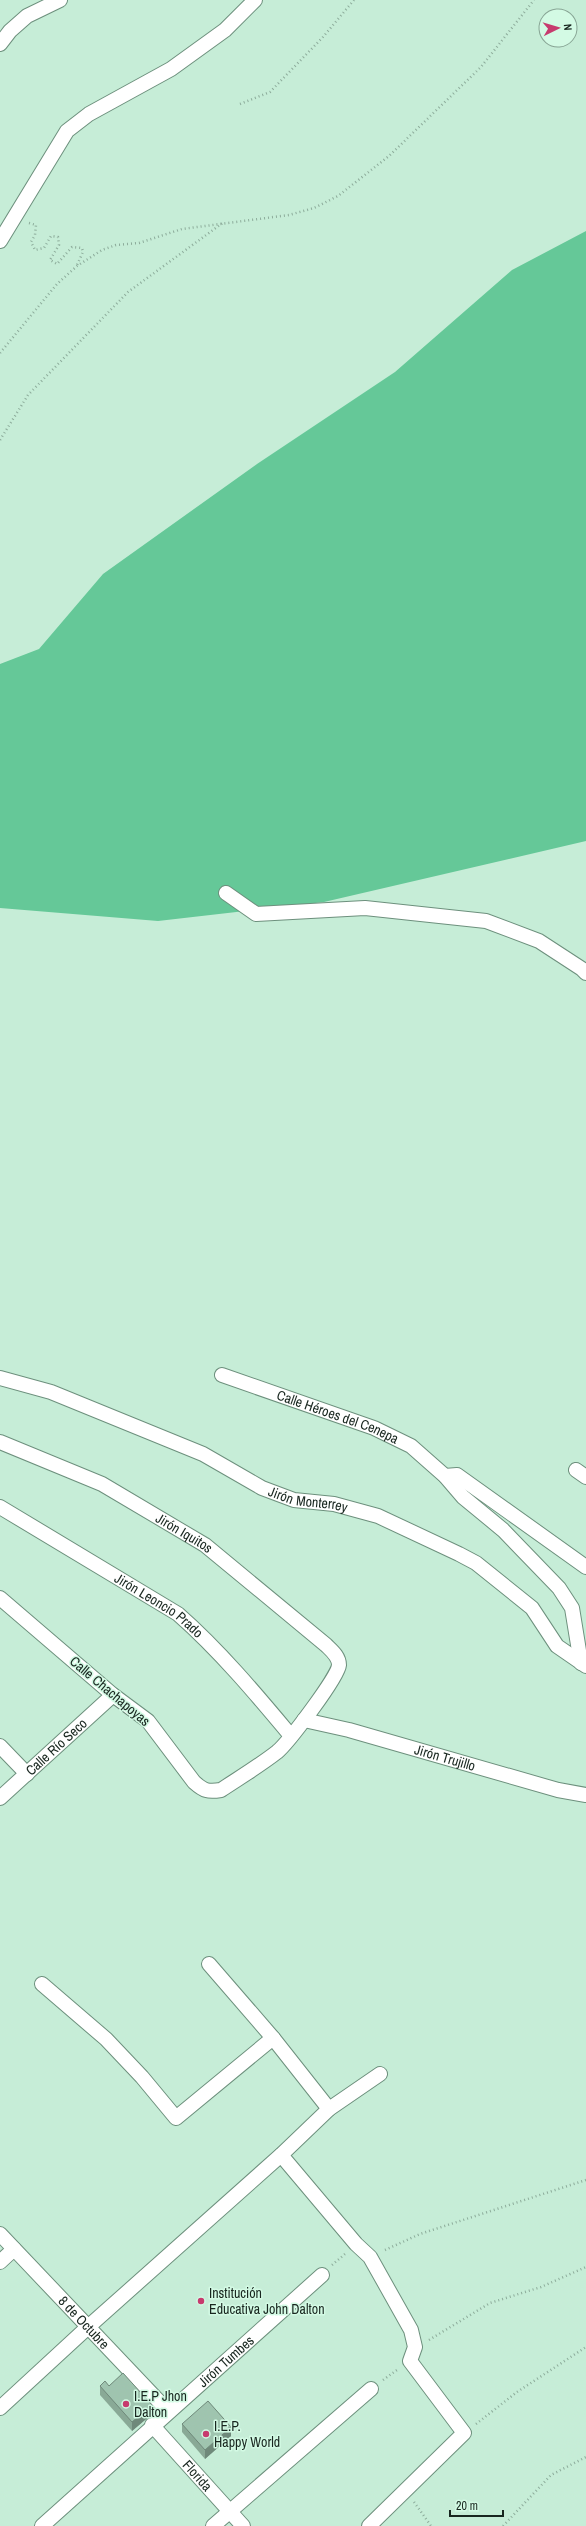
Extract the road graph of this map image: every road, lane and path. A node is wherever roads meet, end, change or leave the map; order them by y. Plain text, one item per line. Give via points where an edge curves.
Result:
1 (60, 0) edge
2 (255, 0) edge
3 (354, 0) edge
4 (534, 0) edge
5 (0, 44) edge
6 (240, 104) dead end
7 (224, 222) junction
8 (9, 229) junction
9 (0, 241) edge
10 (77, 266) junction
11 (0, 353) edge
12 (0, 440) edge
13 (226, 893) dead end
14 (586, 973) edge
15 (222, 1375) dead end
16 (0, 1378) edge
17 (0, 1442) edge
18 (445, 1476) junction
19 (0, 1507) edge
20 (586, 1567) edge
21 (0, 1598) edge
22 (583, 1664) edge
23 (113, 1695) junction
24 (304, 1720) junction
25 (292, 1736) junction
26 (0, 1746) edge
27 (27, 1774) junction
28 (586, 1795) edge
29 (0, 1798) edge
30 (209, 1964) dead end
31 (42, 1984) dead end
32 (273, 2038) junction
33 (380, 2074) dead end
34 (329, 2109) junction
35 (281, 2155) junction
36 (586, 2180) edge
37 (0, 2234) edge
38 (356, 2244) junction
39 (14, 2249) junction
40 (370, 2257) junction
41 (0, 2262) edge
42 (586, 2267) edge
43 (322, 2275) joint
44 (88, 2327) junction
45 (415, 2347) junction
46 (586, 2347) edge
47 (410, 2362) junction
48 (372, 2388) joint
49 (0, 2408) edge
50 (168, 2411) junction
51 (152, 2425) junction
52 (464, 2433) junction
53 (586, 2457) edge
54 (404, 2489) junction
55 (228, 2512) junction
56 (42, 2526) edge
57 (213, 2526) edge
58 (243, 2526) edge
59 (369, 2526) edge
60 (431, 2526) edge
61 (502, 2526) edge

1 - 5 street via 27,16
2 - 8 street via 225,30 171,69 89,114 67,131
3 - 6 path via 324,37 270,92
4 - 7 path via 481,67 389,156 338,196 314,208 289,215
7 - 10 path via 182,229 139,242 116,244
7 - 12 path via 128,292 28,395
8 - 9 street
8 - 10 path via 20,233 30,223 36,225 31,242 35,250 44,248 51,236 58,237 59,245 50,260 58,264 72,247 78,246 83,252
10 - 11 path via 57,284
13 - 14 street via 256,914 365,908 486,921 539,941
15 - 18 street, Calle Héroes del Cenepa via 374,1428 411,1446
16 - 22 street, Jirón Monterrey via 51,1392 203,1454 262,1488 294,1500 334,1504 378,1516 459,1554 476,1563 532,1608 557,1646
17 - 24 street, Jirón Iquitos via 102,1484 205,1545 326,1645 337,1656 339,1665 334,1678
18 - 20 street via 457,1475
18 - 22 street, Calle Héroes del Cenepa via 463,1497 503,1530 559,1588 572,1608
19 - 25 street, Jirón Leoncio Prado via 178,1614
21 - 23 street, Calle Chachapoyas
23 - 25 street, Calle Chachapoyas via 148,1722 194,1782 202,1790 210,1792 221,1790 278,1752
23 - 27 street, Calle Río Seco
24 - 25 street
24 - 28 street, Jirón Trujillo via 349,1730 550,1788
26 - 27 street
27 - 29 street, Calle Río Seco
30 - 32 street
31 - 32 street via 106,2039 176,2118
32 - 34 street
33 - 34 street
34 - 35 street
35 - 38 street
35 - 44 street
36 - 40 path via 420,2234
37 - 39 street, 8 de Octubre
38 - 40 street
38 - 43 path
39 - 41 street
39 - 44 street, 8 de Octubre
40 - 45 street via 411,2330
42 - 45 path via 541,2287 490,2303
43 - 50 street, Jirón Tumbes
44 - 49 street
44 - 50 street, 8 de Octubre
45 - 47 street
46 - 52 path via 517,2392
47 - 48 path
47 - 52 street
48 - 55 street
50 - 51 street, Jirón Tumbes
51 - 55 street, Florida
51 - 56 street, Jirón Tumbes
52 - 54 street
53 - 61 path via 551,2475
54 - 59 street
54 - 60 path
55 - 57 street
55 - 58 street, Florida

